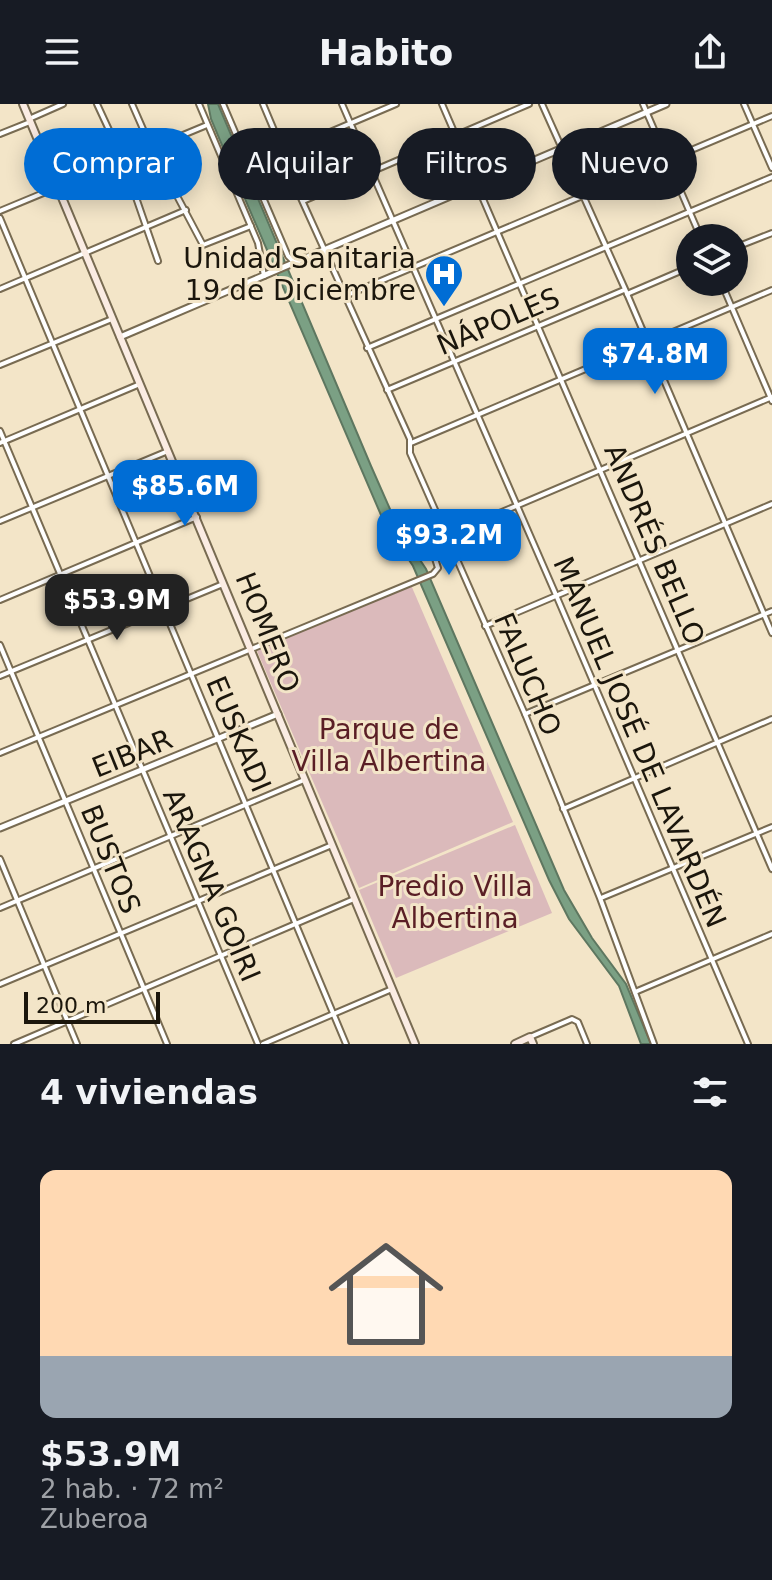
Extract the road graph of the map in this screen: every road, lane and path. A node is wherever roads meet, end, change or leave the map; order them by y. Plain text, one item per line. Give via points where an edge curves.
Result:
1 (23, 104) edge
2 (63, 104) edge
3 (97, 104) edge
4 (132, 104) edge
5 (199, 104) edge
6 (223, 104) edge
7 (263, 104) edge
8 (342, 104) edge
9 (396, 104) edge
10 (442, 104) edge
11 (529, 104) edge
12 (542, 104) edge
13 (643, 104) edge
14 (666, 104) edge
15 (744, 104) edge
16 (647, 112) junction
17 (772, 116) edge
18 (30, 120) junction
19 (350, 123) junction
20 (753, 124) junction
21 (207, 125) junction
22 (33, 128) edge
23 (108, 128) edge
24 (143, 128) edge
25 (200, 128) edge
26 (273, 128) edge
27 (338, 128) edge
28 (352, 128) edge
29 (452, 128) edge
30 (472, 128) edge
31 (552, 128) edge
32 (609, 128) edge
33 (653, 128) edge
34 (0, 134) edge
35 (697, 149) edge
36 (772, 168) edge
37 (772, 177) edge
38 (381, 196) edge
39 (27, 200) edge
40 (63, 200) edge
41 (137, 200) edge
42 (180, 200) edge
43 (440, 200) edge
44 (483, 200) edge
45 (577, 200) edge
46 (585, 200) edge
47 (684, 200) edge
48 (303, 201) edge
49 (186, 210) junction
50 (689, 210) junction
51 (0, 211) edge
52 (0, 218) edge
53 (392, 221) junction
54 (695, 224) edge
55 (251, 226) junction
56 (146, 227) junction
57 (498, 233) junction
58 (772, 233) edge
59 (748, 242) edge
60 (605, 246) junction
61 (324, 249) junction
62 (85, 254) junction
63 (158, 261) dead end
64 (292, 263) junction
65 (413, 268) junction
66 (676, 272) edge
67 (267, 275) junction
68 (25, 279) junction
69 (520, 282) junction
70 (0, 289) edge
71 (772, 290) edge
72 (626, 291) junction
73 (345, 296) junction
74 (727, 296) edge
75 (732, 307) junction
76 (112, 319) junction
77 (435, 319) junction
78 (539, 325) junction
79 (120, 337) junction
80 (649, 343) junction
81 (52, 344) junction
82 (367, 348) junction
83 (452, 361) junction
84 (0, 365) edge
85 (562, 379) junction
86 (140, 384) junction
87 (387, 390) junction
88 (771, 399) edge
89 (79, 410) junction
90 (476, 415) junction
91 (0, 431) edge
92 (685, 434) junction
93 (2, 442) edge
94 (411, 443) junction
95 (169, 450) junction
96 (602, 471) junction
97 (108, 475) junction
98 (772, 504) edge
99 (33, 507) junction
100 (517, 507) junction
101 (197, 517) junction
102 (0, 521) edge
103 (725, 525) junction
104 (446, 536) junction
105 (136, 542) junction
106 (640, 560) junction
107 (61, 573) junction
108 (224, 583) junction
109 (556, 595) junction
110 (0, 600) edge
111 (164, 608) junction
112 (772, 611) edge
113 (764, 615) junction
114 (485, 626) junction
115 (772, 633) edge
116 (88, 639) junction
117 (0, 645) edge
118 (251, 649) junction
119 (679, 650) junction
120 (11, 671) junction
121 (192, 672) junction
122 (0, 676) edge
123 (595, 686) junction
124 (116, 705) junction
125 (278, 714) junction
126 (525, 714) junction
127 (772, 719) edge
128 (39, 737) junction
129 (219, 738) junction
130 (718, 743) junction
131 (0, 753) edge
132 (142, 771) junction
133 (635, 779) junction
134 (305, 780) junction
135 (66, 801) junction
136 (247, 804) junction
137 (563, 809) junction
138 (772, 827) edge
139 (0, 828) edge
140 (757, 833) junction
141 (170, 837) junction
142 (332, 845) junction
143 (0, 859) edge
144 (94, 868) junction
145 (274, 869) junction
146 (673, 869) junction
147 (772, 869) edge
148 (600, 898) junction
149 (354, 899) junction
150 (17, 901) junction
151 (197, 901) junction
152 (0, 908) edge
153 (296, 923) junction
154 (120, 933) junction
155 (772, 934) edge
156 (221, 955) junction
157 (712, 960) junction
158 (44, 966) junction
159 (0, 984) edge
160 (144, 988) junction
161 (392, 989) junction
162 (635, 992) junction
163 (334, 1014) junction
164 (68, 1021) junction
165 (532, 1041) edge
166 (14, 1044) edge
167 (77, 1044) edge
168 (167, 1044) edge
169 (261, 1044) edge
170 (346, 1044) edge
171 (415, 1044) edge
172 (515, 1044) edge
173 (587, 1044) edge
174 (654, 1044) edge
175 (748, 1044) edge

1 - 18 main road, HOMERO
2 - 18 street
3 - 23 street
4 - 24 street
5 - 21 street
6 - 64 street
7 - 26 street, FALUCHO
8 - 19 street, MANUEL JOSÉ DE LAVARDÉN
9 - 19 street
10 - 29 street, ANDRÉS BELLO
11 - 30 street
12 - 31 street
13 - 16 street
14 - 16 street
15 - 20 street
16 - 32 street
16 - 33 street
17 - 20 street
18 - 22 main road, HOMERO
18 - 34 street
19 - 27 street
19 - 28 street, MANUEL JOSÉ DE LAVARDÉN
20 - 35 street
20 - 36 street
21 - 25 street
21 - 55 street
37 - 50 street
38 - 53 street, MANUEL JOSÉ DE LAVARDÉN
39 - 51 street
40 - 62 main road, HOMERO
41 - 56 street
42 - 49 street
43 - 53 street
44 - 57 street, ANDRÉS BELLO
45 - 57 street
46 - 60 street
47 - 50 street
48 - 61 street, FALUCHO
49 - 55 street via 203,245
49 - 56 street
50 - 54 street
50 - 60 street
52 - 68 street, EUSKADI
53 - 61 street
53 - 65 street, MANUEL JOSÉ DE LAVARDÉN
55 - 67 street
56 - 62 street
56 - 63 street
57 - 65 street
57 - 69 street, ANDRÉS BELLO
58 - 59 street
60 - 69 street
60 - 72 street
61 - 64 street
61 - 73 street, FALUCHO
62 - 68 street
62 - 76 main road, HOMERO
64 - 67 street
65 - 73 street
65 - 77 street, MANUEL JOSÉ DE LAVARDÉN
66 - 72 street, NÁPOLES
67 - 79 street
68 - 70 street
68 - 81 street, EUSKADI
69 - 77 street
69 - 78 street, ANDRÉS BELLO
71 - 75 street
72 - 78 street, NÁPOLES
72 - 80 street
73 - 82 street, FALUCHO
74 - 75 street
75 - 80 street
75 - 88 street
76 - 79 main road, HOMERO
76 - 81 street
77 - 82 street
77 - 83 street, MANUEL JOSÉ DE LAVARDÉN
78 - 83 street, NÁPOLES
78 - 85 street, ANDRÉS BELLO
79 - 86 main road, HOMERO
80 - 85 street
80 - 92 street
81 - 84 street
81 - 89 street, EUSKADI
82 - 87 street, FALUCHO
83 - 87 street, NÁPOLES
83 - 90 street, MANUEL JOSÉ DE LAVARDÉN
85 - 90 street
85 - 96 street, ANDRÉS BELLO
86 - 89 street
86 - 95 main road, HOMERO
87 - 94 street, FALUCHO
88 - 92 street
89 - 93 street
89 - 97 street, EUSKADI
90 - 94 street
90 - 100 street, MANUEL JOSÉ DE LAVARDÉN
91 - 93 street, ARAGNA GOIRI
92 - 96 street
92 - 103 street
93 - 99 street, ARAGNA GOIRI
94 - 104 street, FALUCHO via 410,453
95 - 97 street
95 - 101 main road, HOMERO
96 - 100 street
96 - 106 street, ANDRÉS BELLO
97 - 99 street
97 - 105 street, EUSKADI
98 - 103 street
99 - 102 street
99 - 107 street, ARAGNA GOIRI
100 - 104 street
100 - 109 street, MANUEL JOSÉ DE LAVARDÉN
101 - 105 street
101 - 108 main road, HOMERO
103 - 106 street
103 - 113 street
104 - 114 street, FALUCHO
104 - 118 street via 432,545 438,568 433,574
105 - 107 street
105 - 111 street, EUSKADI
106 - 109 street
106 - 119 street, ANDRÉS BELLO
107 - 110 street
107 - 116 street, ARAGNA GOIRI
108 - 111 street
108 - 118 main road, HOMERO
109 - 114 street
109 - 123 street, MANUEL JOSÉ DE LAVARDÉN
111 - 116 street
111 - 121 street, EUSKADI
112 - 113 street
113 - 115 street
113 - 119 street
114 - 126 street, FALUCHO
116 - 120 street
116 - 124 street, ARAGNA GOIRI
117 - 120 street, BUSTOS
118 - 121 street
118 - 125 main road, HOMERO
119 - 123 street
119 - 130 street, ANDRÉS BELLO
120 - 122 street
120 - 128 street, BUSTOS
121 - 124 street
121 - 129 street, EUSKADI
123 - 126 street
123 - 133 street, MANUEL JOSÉ DE LAVARDÉN
124 - 128 street
124 - 132 street, ARAGNA GOIRI
125 - 129 street, EIBAR
125 - 134 main road, HOMERO
126 - 137 street, FALUCHO
127 - 130 street
128 - 131 street
128 - 135 street, BUSTOS
129 - 132 street, EIBAR
129 - 136 street, EUSKADI
130 - 133 street
130 - 140 street, ANDRÉS BELLO
132 - 135 street, EIBAR
132 - 141 street, ARAGNA GOIRI
133 - 137 street
133 - 146 street, MANUEL JOSÉ DE LAVARDÉN
134 - 136 street
134 - 142 main road, HOMERO
135 - 139 street, EIBAR
135 - 144 street, BUSTOS
136 - 141 street
136 - 145 street, EUSKADI
137 - 148 street, FALUCHO
138 - 140 street
140 - 146 street
140 - 147 street, ANDRÉS BELLO
141 - 144 street
141 - 151 street, ARAGNA GOIRI
142 - 145 street
142 - 149 main road, HOMERO
143 - 150 street
144 - 150 street
144 - 154 street, BUSTOS
145 - 151 street
145 - 153 street, EUSKADI
146 - 148 street
146 - 157 street, MANUEL JOSÉ DE LAVARDÉN
148 - 162 street, FALUCHO
149 - 153 street
149 - 161 main road, HOMERO
150 - 152 street
150 - 158 street
151 - 154 street
151 - 156 street, ARAGNA GOIRI
153 - 156 street
153 - 163 street, EUSKADI
154 - 158 street
154 - 160 street, BUSTOS
155 - 157 street
156 - 160 street
156 - 169 street, ARAGNA GOIRI
157 - 162 street
157 - 175 street, MANUEL JOSÉ DE LAVARDÉN
158 - 159 street
158 - 164 street
160 - 164 street
160 - 168 street, BUSTOS
161 - 163 street
161 - 171 main road, HOMERO
162 - 174 street, FALUCHO
163 - 169 street
163 - 170 street, EUSKADI
164 - 166 street
164 - 167 street
165 - 172 main road
165 - 173 street via 572,1019

